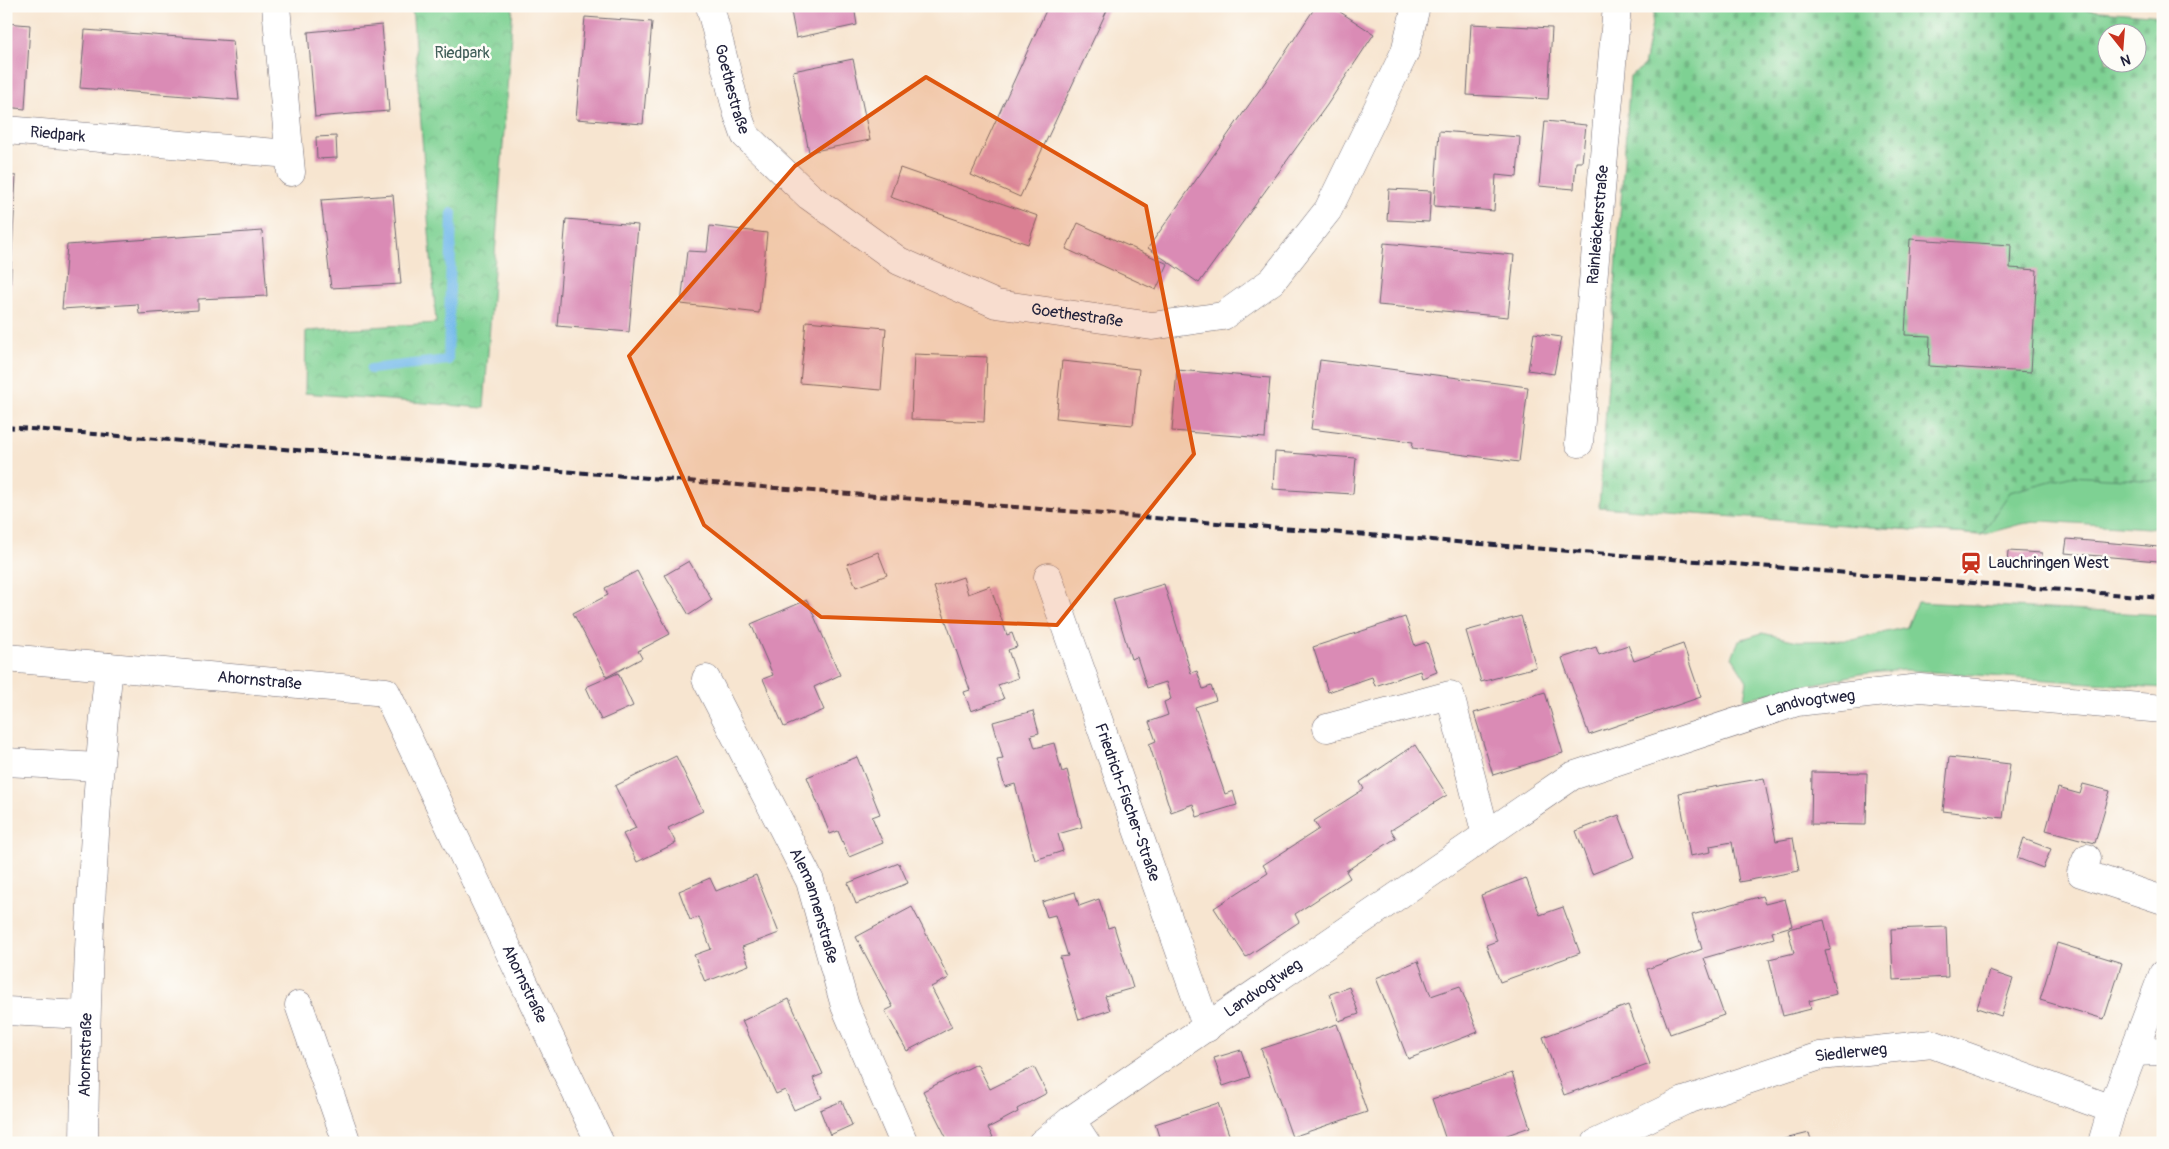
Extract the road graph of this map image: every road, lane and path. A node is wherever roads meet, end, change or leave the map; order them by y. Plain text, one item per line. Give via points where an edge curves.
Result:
1 (276, 6) edge
2 (710, 6) edge
3 (1416, 6) edge
4 (1617, 6) edge
5 (6, 130) edge
6 (1579, 443) dead end
7 (1048, 577) dead end
8 (6, 658) edge
9 (109, 667) junction
10 (706, 679) dead end
11 (2163, 709) edge
12 (1327, 728) dead end
13 (6, 762) edge
14 (98, 767) junction
15 (1486, 835) junction
16 (2087, 858) dead end
17 (2163, 900) edge
18 (2163, 974) edge
19 (299, 1005) dead end
20 (6, 1010) edge
21 (86, 1015) junction
22 (1207, 1028) junction
23 (2163, 1051) edge
24 (2133, 1052) junction
25 (2112, 1110) junction
26 (1071, 1120) junction
27 (84, 1143) edge
28 (347, 1143) edge
29 (600, 1143) edge
30 (904, 1143) edge
31 (1042, 1143) edge
32 (1086, 1143) edge
33 (1596, 1143) edge
34 (2102, 1143) edge

1 - 5 street, Riedpark via 290,164
2 - 3 street, Goethestraße via 745,135 808,196 892,256 996,304 1152,326 1223,316 1272,281 1328,210 1404,52
4 - 6 street, Rainleäckerstraße
7 - 22 street, Friedrich-Fischer-Straße
8 - 9 street
9 - 14 street, Ahornstraße
9 - 29 street, Ahornstraße via 386,692
10 - 30 street, Alemannenstraße via 810,881 845,1006
11 - 15 street, Landvogtweg via 1920,688 1797,702 1572,776
12 - 15 street via 1450,695
13 - 14 street
14 - 21 street, Ahornstraße
15 - 22 street, Landvogtweg
16 - 17 street via 2081,874
18 - 24 street
19 - 28 street
20 - 21 street
21 - 27 street, Ahornstraße
22 - 26 street, Landvogtweg
23 - 24 street
24 - 25 street
25 - 33 street, Siedlerweg via 1932,1044 1820,1056 1684,1101
25 - 34 street
26 - 31 street, Landvogtweg
26 - 32 street

